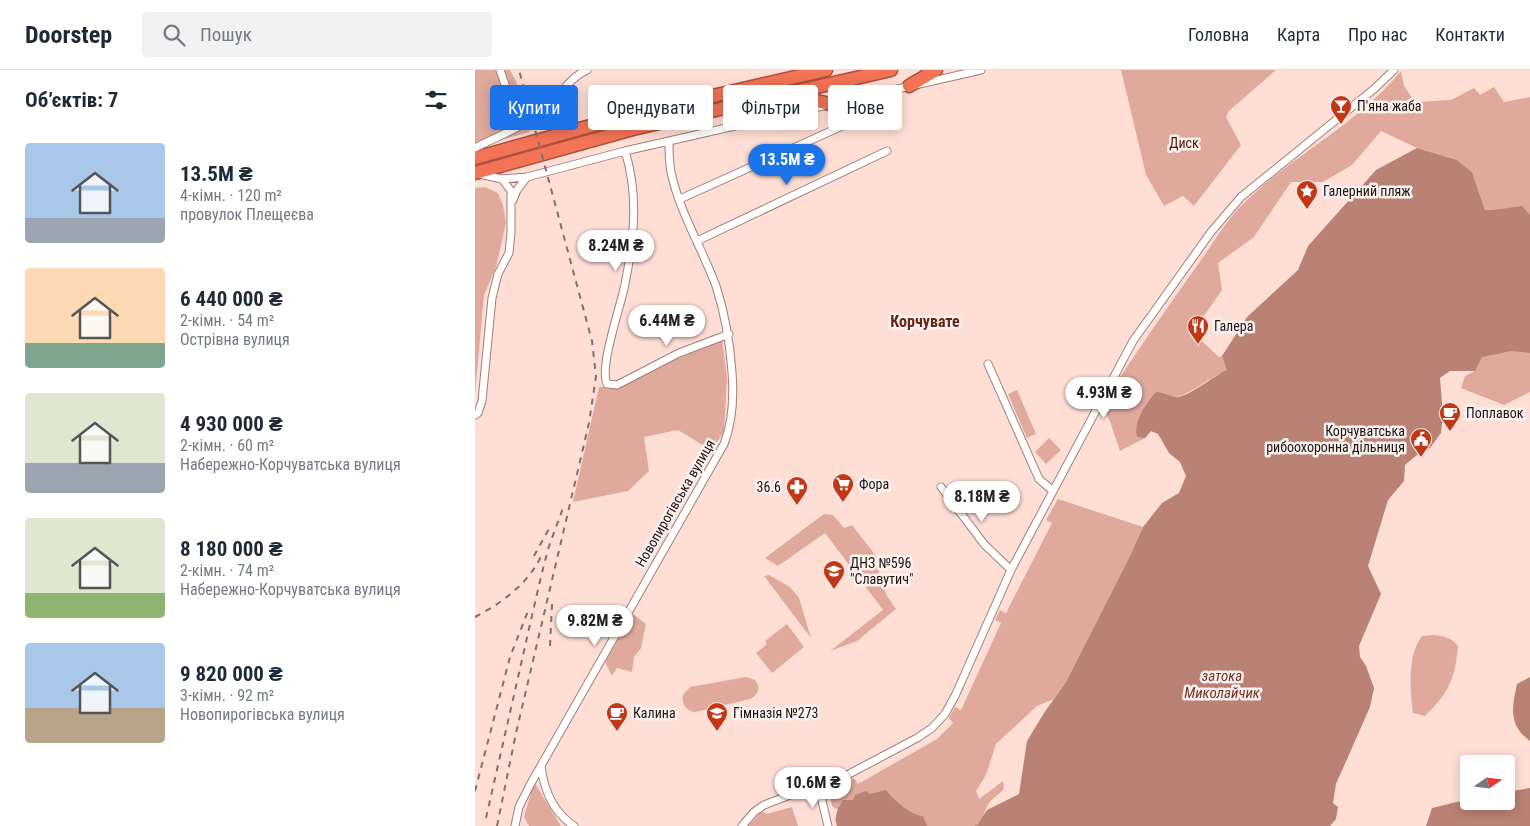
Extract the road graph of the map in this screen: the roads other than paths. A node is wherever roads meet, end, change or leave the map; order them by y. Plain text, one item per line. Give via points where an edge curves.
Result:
1 (500, 70) edge
2 (587, 70) edge
3 (826, 70) edge
4 (891, 70) edge
5 (936, 70) edge
6 (981, 70) edge
7 (1395, 70) edge
8 (505, 85) edge
9 (566, 85) edge
10 (909, 86) junction
11 (818, 87) edge
12 (902, 88) edge
13 (828, 104) edge
14 (723, 108) edge
15 (512, 130) edge
16 (833, 130) edge
17 (669, 141) junction
18 (475, 148) edge
19 (625, 151) junction
20 (887, 151) dead end
21 (475, 158) edge
22 (475, 173) edge
23 (527, 177) junction
24 (502, 179) junction
25 (680, 199) junction
26 (512, 203) junction
27 (697, 241) junction
28 (729, 334) junction
29 (988, 364) dead end
30 (475, 415) edge
31 (941, 487) dead end
32 (1053, 491) junction
33 (1011, 570) junction
34 (541, 765) junction
35 (819, 788) junction
36 (515, 826) edge
37 (574, 826) edge
38 (741, 826) edge
39 (828, 826) edge

1 - 8 street
2 - 9 street
3 - 21 highway via 630,115
4 - 11 highway
5 - 10 highway
6 - 10 street
7 - 32 street via 1248,191 1211,232 1133,341
10 - 12 street
13 - 17 street
14 - 22 highway via 633,129
15 - 18 street
16 - 25 street
17 - 19 street
17 - 25 street, Новопирогівська вулиця via 671,172
19 - 23 street
19 - 28 street via 634,194 634,218 625,284 606,361 607,384 617,385 679,353
20 - 27 street
22 - 24 street
23 - 24 street
23 - 26 street
24 - 26 street via 511,191
25 - 27 street, Новопирогівська вулиця
26 - 30 street via 509,253 498,274 492,298 482,400 479,413
27 - 28 street, Новопирогівська вулиця via 716,286
28 - 34 street, Новопирогівська вулиця via 733,412 724,444
29 - 32 street via 1039,480
31 - 33 street via 984,544
32 - 33 street
33 - 35 street via 945,714 917,738
34 - 36 street, Новопирогівська вулиця via 519,807
34 - 37 street via 552,805
35 - 38 street via 765,805
35 - 39 street

